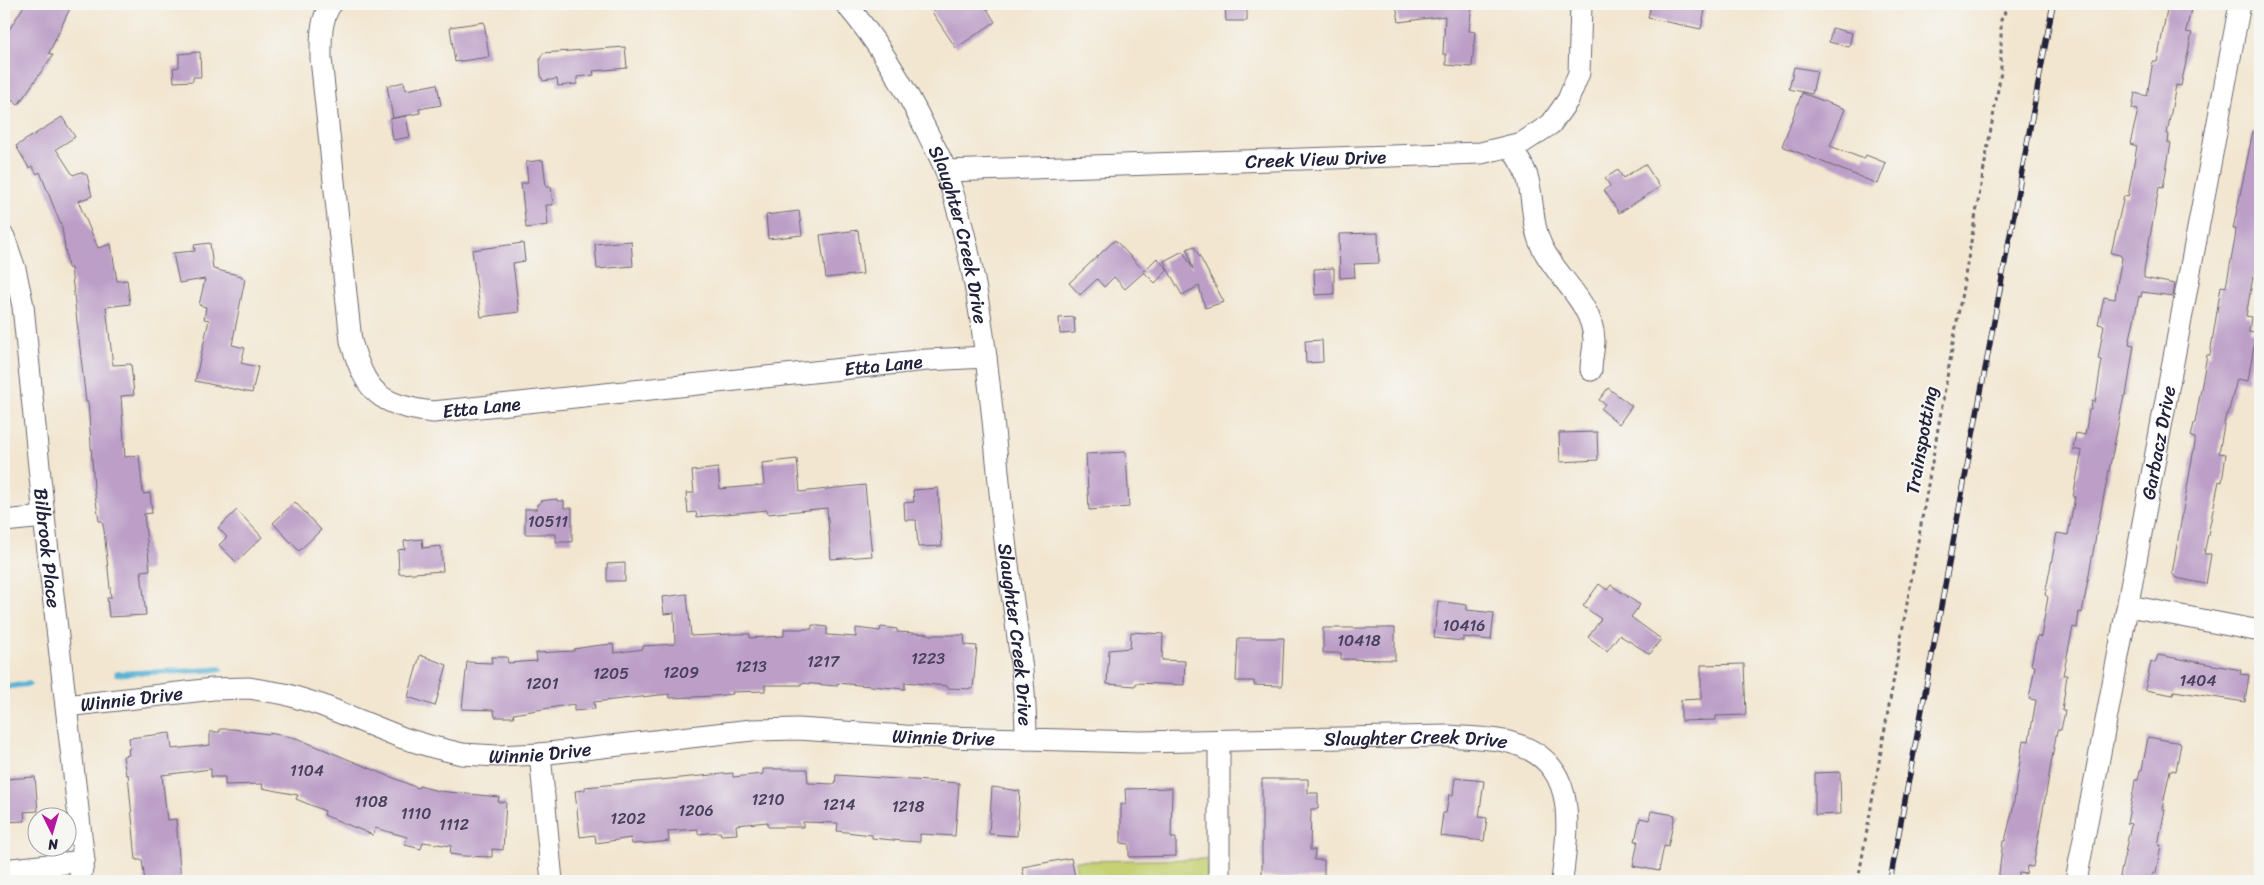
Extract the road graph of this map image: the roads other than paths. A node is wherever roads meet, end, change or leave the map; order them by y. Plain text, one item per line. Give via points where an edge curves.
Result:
1 (331, 4) edge
2 (846, 4) edge
3 (1582, 4) edge
4 (2240, 4) edge
5 (1510, 146) junction
6 (946, 171) junction
7 (4, 237) edge
8 (986, 357) junction
9 (1591, 370) dead end
10 (44, 517) junction
11 (4, 521) edge
12 (2129, 606) junction
13 (2260, 631) edge
14 (66, 706) junction
15 (1026, 739) junction
16 (1219, 741) junction
17 (540, 754) junction
18 (4, 870) edge
19 (82, 871) edge
20 (95, 881) edge
21 (552, 881) edge
22 (1219, 881) edge
23 (1562, 881) edge
24 (2076, 881) edge

1 - 8 street, Etta Lane via 323,22 321,59 351,341 369,386 386,399 407,409 433,412 927,360
2 - 6 street, Slaughter Creek Drive via 870,33 907,91
3 - 5 street, Creek View Drive via 1578,73 1568,100 1551,124 1522,143
4 - 12 street, Garbacz Drive
5 - 6 street, Creek View Drive via 1481,153
5 - 9 street via 1526,174 1542,247 1574,292 1592,329
6 - 8 street, Slaughter Creek Drive via 979,298
7 - 10 street, Bilbrook Place via 23,306
8 - 15 street, Slaughter Creek Drive via 1024,679
10 - 11 street
10 - 14 street, Bilbrook Place
12 - 13 street
12 - 24 street, Garbacz Drive
14 - 17 street, Winnie Drive via 213,689 249,688 321,705 403,738 462,754
14 - 19 street, Bilbrook Place
15 - 16 street, Slaughter Creek Drive
15 - 17 street, Winnie Drive via 798,729 752,730
16 - 22 street
16 - 23 street, Slaughter Creek Drive via 1448,736 1494,739 1532,750 1552,768 1564,793 1568,828
17 - 21 street
18 - 19 street
19 - 20 street, Bilbrook Place

